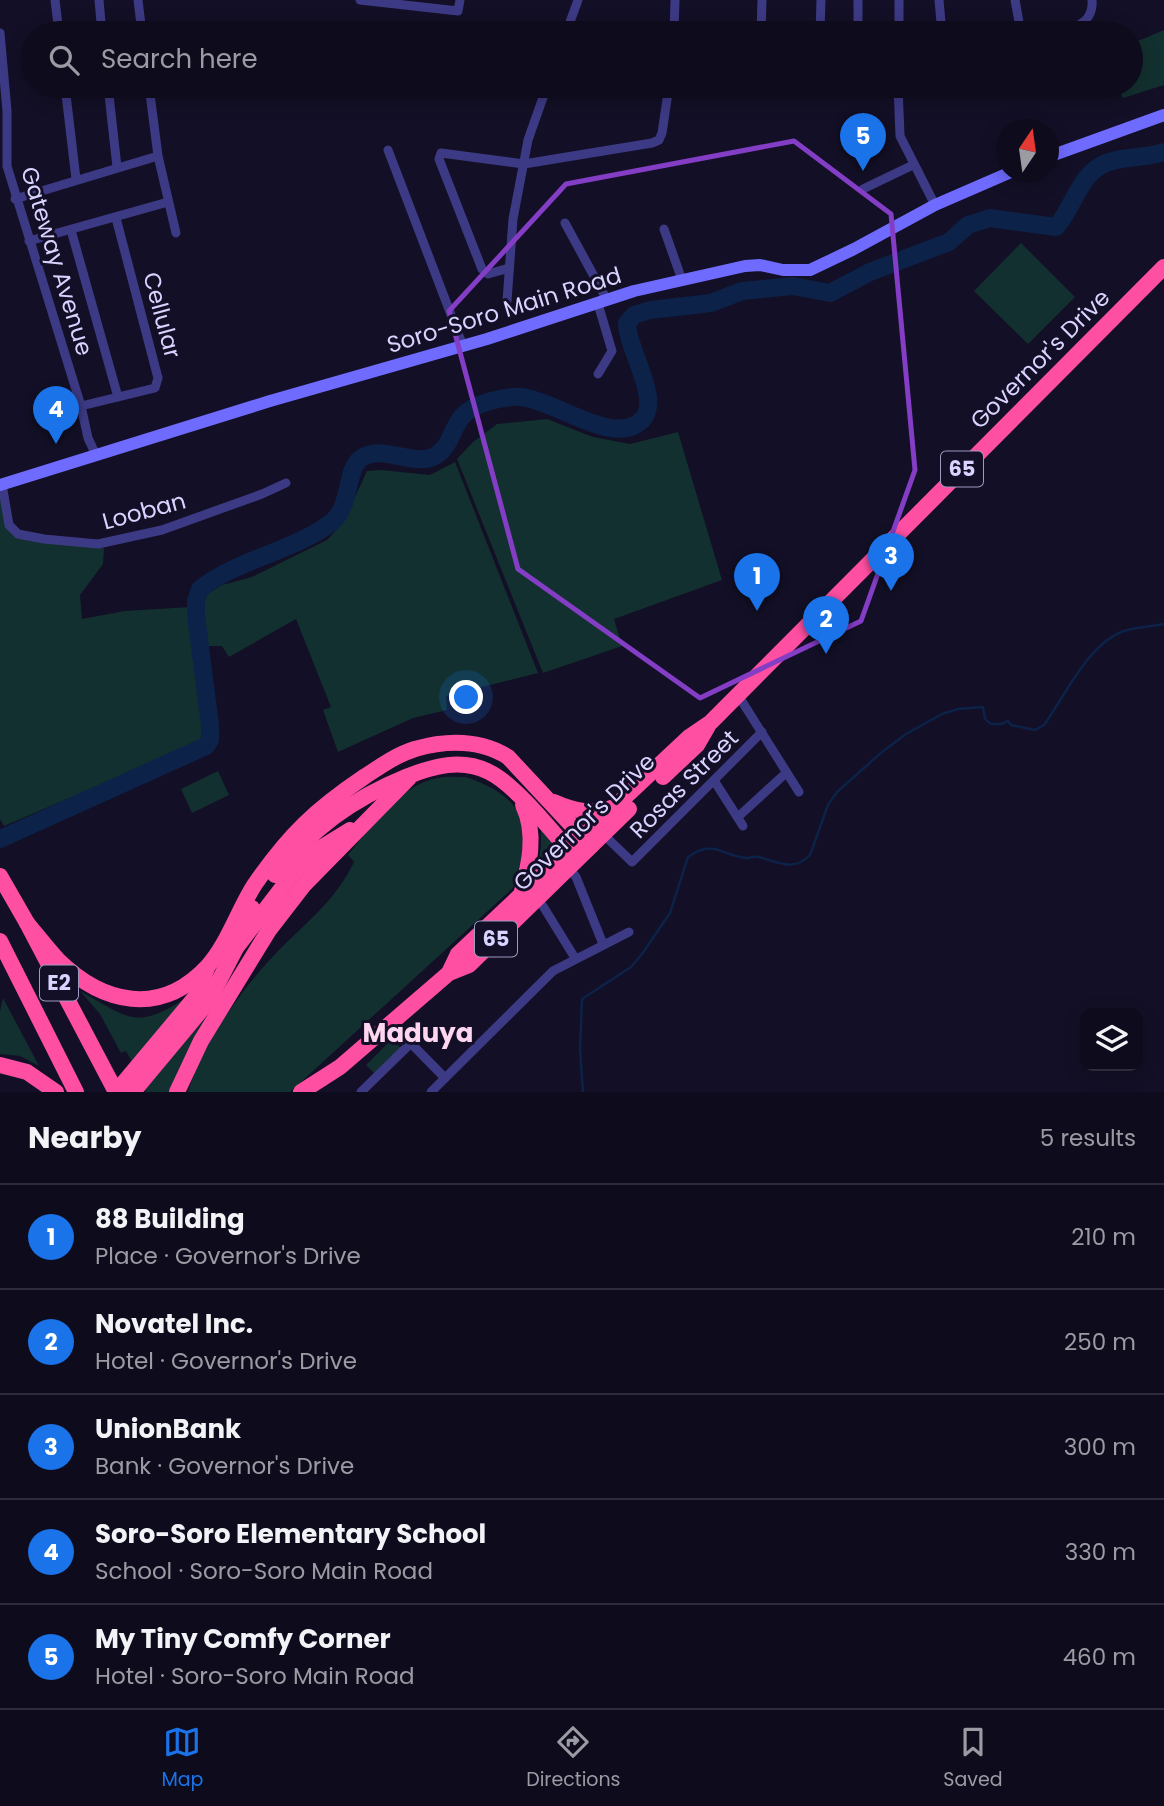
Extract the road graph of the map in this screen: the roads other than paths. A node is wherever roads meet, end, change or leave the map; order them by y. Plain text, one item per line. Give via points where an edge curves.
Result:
1 (55, 0) edge
2 (99, 0) edge
3 (138, 0) edge
4 (360, 0) edge
5 (460, 0) edge
6 (578, 0) edge
7 (675, 0) edge
8 (762, 0) edge
9 (821, 0) edge
10 (858, 0) edge
11 (899, 0) edge
12 (939, 0) edge
13 (1015, 0) edge
14 (395, 2) edge
15 (1092, 3) edge
16 (58, 21) edge
17 (101, 21) edge
18 (141, 21) edge
19 (570, 21) edge
20 (674, 21) edge
21 (761, 21) edge
22 (820, 21) edge
23 (858, 21) edge
24 (899, 21) edge
25 (941, 21) edge
26 (1019, 21) edge
27 (1086, 21) edge
28 (0, 33) edge
29 (66, 98) edge
30 (109, 98) edge
31 (151, 98) edge
32 (543, 98) edge
33 (667, 98) edge
34 (898, 98) edge
35 (1164, 115) edge
36 (388, 150) dead end
37 (1059, 153) edge
38 (158, 156) junction
39 (524, 164) junction
40 (913, 165) junction
41 (117, 167) junction
42 (4, 169) edge
43 (76, 179) junction
44 (996, 179) edge
45 (863, 189) dead end
46 (15, 198) junction
47 (167, 202) junction
48 (935, 205) junction
49 (116, 218) junction
50 (565, 223) dead end
51 (664, 229) dead end
52 (71, 230) junction
53 (176, 233) dead end
54 (29, 242) junction
55 (1164, 267) edge
56 (509, 268) junction
57 (682, 280) junction
58 (507, 301) dead end
59 (602, 302) junction
60 (463, 346) junction
61 (598, 374) dead end
62 (117, 397) junction
63 (81, 406) junction
64 (96, 455) junction
65 (286, 482) dead end
66 (1, 484) edge
67 (738, 695) junction
68 (711, 722) junction
69 (762, 733) junction
70 (786, 774) junction
71 (412, 775) junction
72 (715, 782) junction
73 (799, 792) dead end
74 (519, 797) junction
75 (549, 800) junction
76 (617, 806) junction
77 (372, 818) junction
78 (603, 834) junction
79 (587, 842) junction
80 (571, 859) junction
81 (0, 876) edge
82 (521, 895) junction
83 (538, 898) junction
84 (27, 923) junction
85 (629, 932) dead end
86 (0, 941) edge
87 (603, 944) junction
88 (236, 948) junction
89 (575, 958) junction
90 (207, 967) junction
91 (449, 973) junction
92 (391, 1023) junction
93 (411, 1043) junction
94 (0, 1065) edge
95 (147, 1066) junction
96 (340, 1067) junction
97 (445, 1078) junction
98 (56, 1092) edge
99 (76, 1092) edge
100 (116, 1092) edge
101 (133, 1092) edge
102 (177, 1092) edge
103 (301, 1092) edge
104 (319, 1092) edge
105 (361, 1092) edge
106 (431, 1092) edge

1 - 16 street
2 - 17 street
3 - 18 street
4 - 14 street
5 - 14 street via 458,11
6 - 19 street
7 - 20 street
8 - 21 street
9 - 22 street
10 - 23 street
11 - 24 street
12 - 25 street
13 - 26 street
15 - 27 street
28 - 42 street, Gateway Avenue via 7,111
29 - 43 street
30 - 41 street
31 - 38 street
32 - 39 street
33 - 39 street via 662,133 656,142
34 - 40 street via 900,136
35 - 37 street
36 - 60 street
38 - 41 street
38 - 47 street
39 - 56 street
39 - 56 street via 439,155 482,269 488,274
40 - 45 street
40 - 48 street
41 - 43 street
42 - 46 street, Gateway Avenue
43 - 46 street
44 - 48 street, Soro-Soro Main Road
46 - 54 street, Gateway Avenue
47 - 49 street
47 - 53 street
48 - 57 street, Soro-Soro Main Road via 810,270 760,265
49 - 52 street
49 - 62 street, Cellular via 158,378 155,388
50 - 59 street
51 - 57 street
52 - 54 street
52 - 62 street
54 - 63 street, Gateway Avenue
55 - 67 highway, Governor's Drive / 65
56 - 58 street
57 - 59 street, Soro-Soro Main Road
59 - 60 street, Soro-Soro Main Road
59 - 61 street via 612,351
60 - 64 street, Soro-Soro Main Road
62 - 63 street, Cellular
63 - 64 street, Gateway Avenue
64 - 66 street, Soro-Soro Main Road
65 - 66 street, Looban via 162,530 98,544 18,534 9,526
67 - 68 highway, Governor's Drive / 65
67 - 69 street
68 - 76 highway, Governor's Drive / 65
68 - 78 highway, Governor's Drive / 65 via 697,745
69 - 70 street
69 - 72 street, Rosas Street
70 - 72 street via 741,821
70 - 73 street
71 - 74 highway via 442,765 485,769
71 - 77 highway
71 - 88 highway via 357,800 305,840 261,893
72 - 78 street, Rosas Street via 632,862
74 - 80 highway
74 - 82 highway via 531,834
75 - 76 highway via 588,812
75 - 79 highway
75 - 90 highway via 500,752 474,744 437,744 401,754 321,807 294,834 256,883
76 - 79 highway, Governor's Drive / 65
77 - 88 highway via 313,854
77 - 102 highway via 303,886 269,930 201,1041
78 - 79 highway, Governor's Drive / 65
79 - 80 highway, Governor's Drive / 65
80 - 82 highway, Governor's Drive / 65
80 - 83 highway, Governor's Drive / 65
80 - 87 street
81 - 84 highway, E2
82 - 91 highway, Governor's Drive / 65 via 458,954
83 - 89 street
83 - 91 highway, Governor's Drive / 65 via 469,965
84 - 90 highway via 76,975 116,996 145,1000 165,995
84 - 100 highway, E2
85 - 87 street
86 - 99 highway, E2
87 - 89 street
88 - 95 highway via 208,1002
89 - 97 street via 530,992
90 - 95 highway via 198,994
91 - 92 highway, Governor's Drive / 65
92 - 93 street
92 - 96 highway, Governor's Drive / 65
93 - 97 street
93 - 105 street
94 - 98 highway via 27,1072
95 - 100 highway
95 - 101 highway
96 - 103 highway, Governor's Drive / 65
96 - 104 highway, Governor's Drive / 65
97 - 106 street

